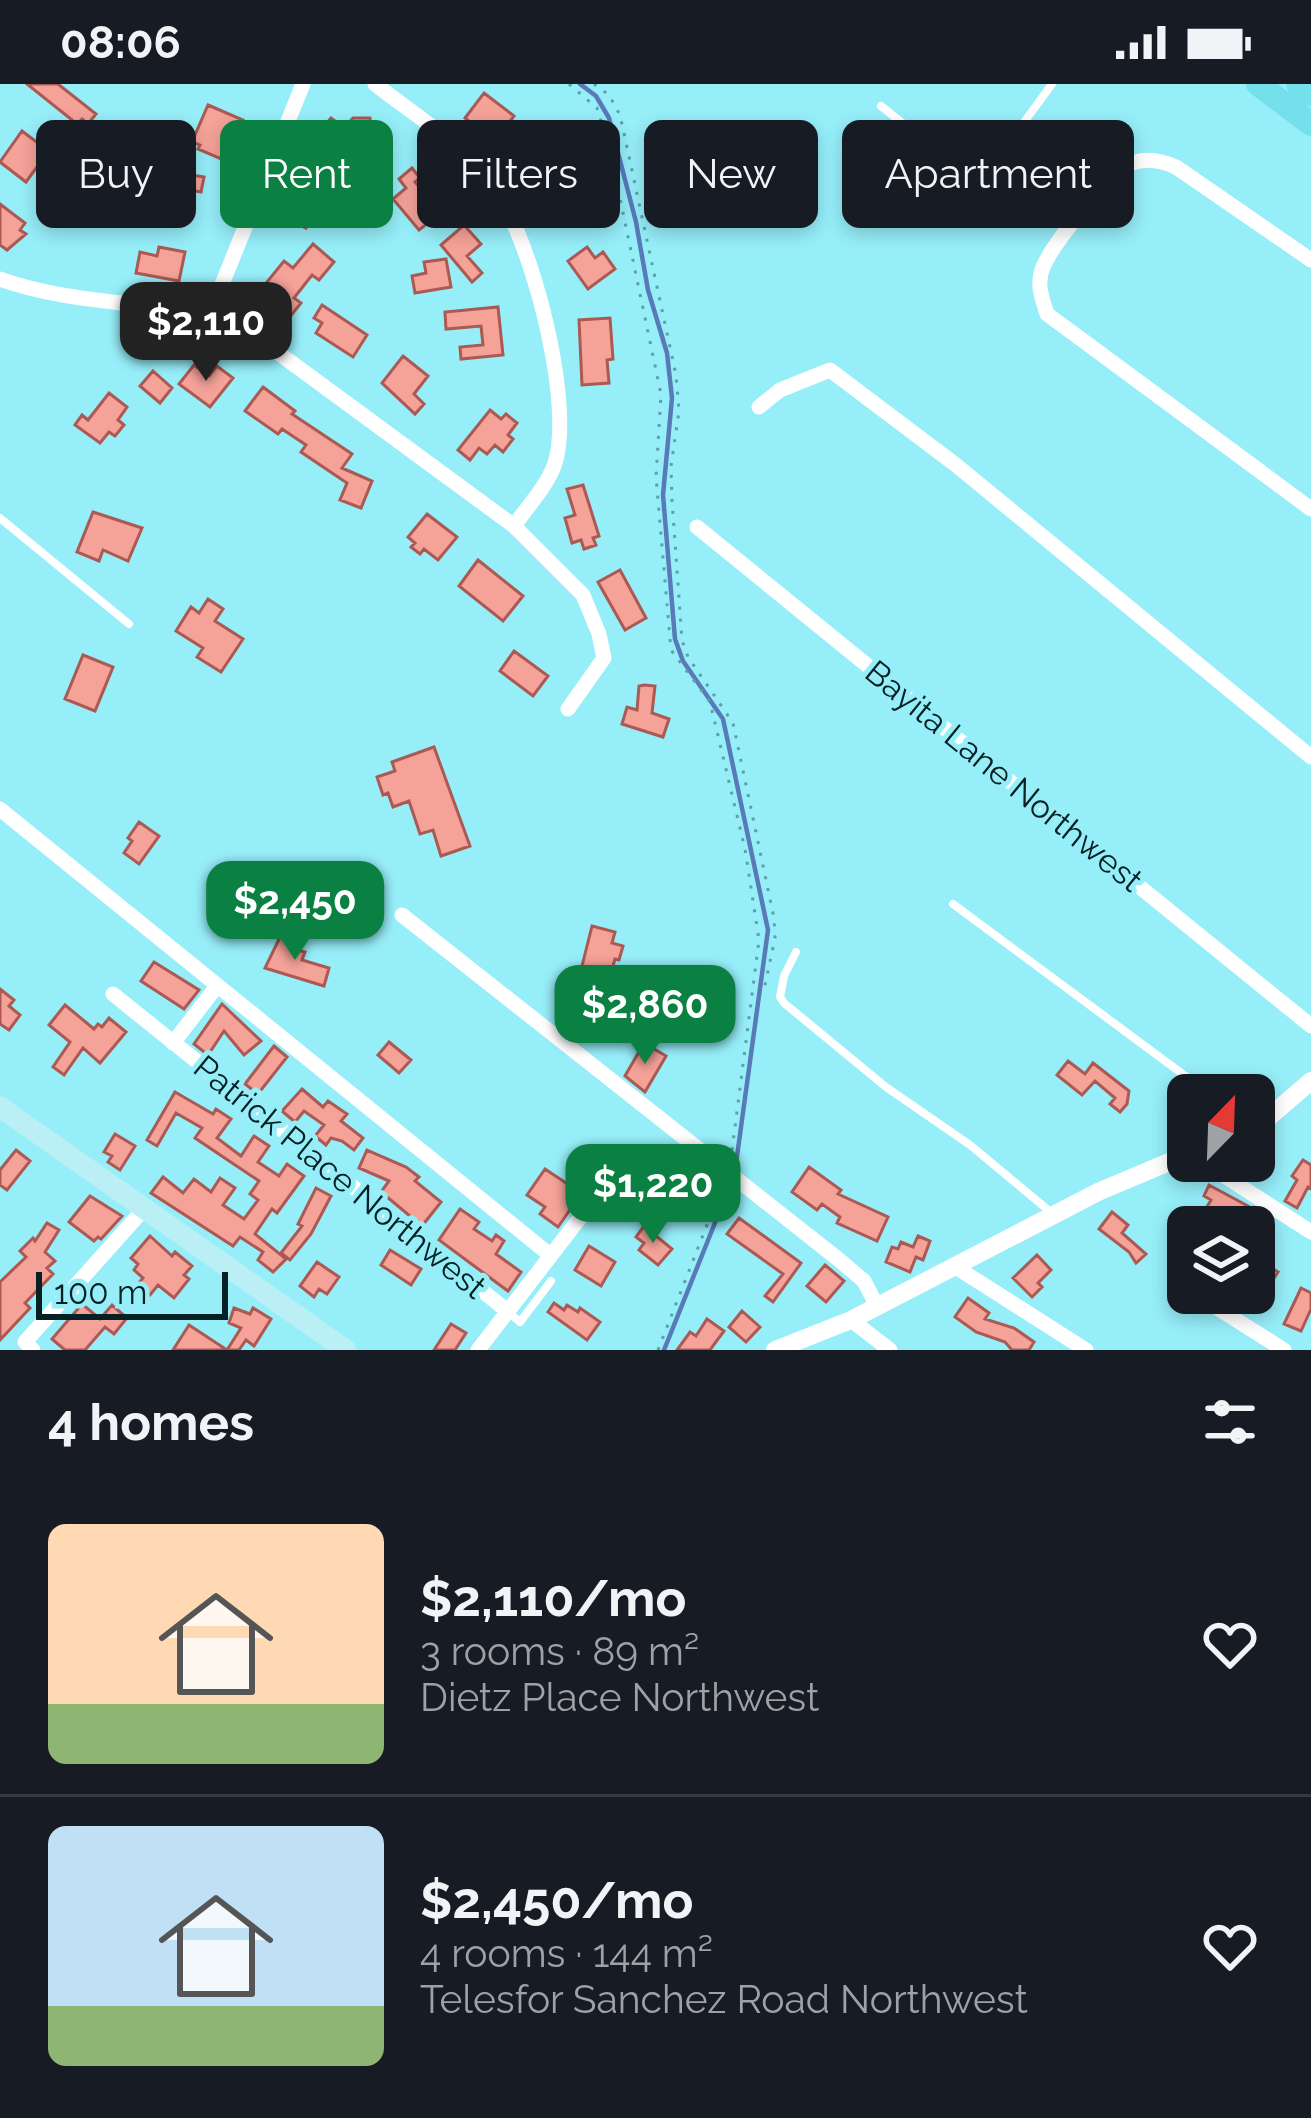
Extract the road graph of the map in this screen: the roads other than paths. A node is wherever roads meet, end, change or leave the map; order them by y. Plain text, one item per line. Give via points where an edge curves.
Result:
1 (303, 84) edge
2 (376, 84) edge
3 (1052, 84) edge
4 (1258, 84) edge
5 (1298, 84) edge
6 (1311, 94) edge
7 (880, 106) dead end
8 (1311, 124) edge
9 (1311, 260) edge
10 (0, 279) edge
11 (210, 314) junction
12 (759, 407) dead end
13 (1311, 509) edge
14 (0, 518) edge
15 (514, 526) junction
16 (697, 527) dead end
17 (129, 624) dead end
18 (568, 709) dead end
19 (1311, 757) edge
20 (0, 809) edge
21 (953, 904) dead end
22 (402, 915) dead end
23 (796, 952) dead end
24 (217, 986) junction
25 (113, 994) dead end
26 (1311, 1026) edge
27 (173, 1043) junction
28 (1183, 1074) edge
29 (1308, 1088) edge
30 (0, 1107) edge
31 (1275, 1112) edge
32 (0, 1118) edge
33 (61, 1151) junction
34 (1167, 1161) edge
35 (1233, 1182) edge
36 (144, 1209) junction
37 (586, 1210) dead end
38 (1054, 1215) junction
39 (1311, 1232) edge
40 (550, 1256) junction
41 (954, 1266) junction
42 (551, 1281) dead end
43 (878, 1306) junction
44 (506, 1310) junction
45 (1227, 1314) edge
46 (851, 1320) junction
47 (33, 1350) edge
48 (346, 1350) edge
49 (478, 1350) edge
50 (776, 1350) edge
51 (890, 1350) edge
52 (1086, 1350) edge
53 (1283, 1350) edge

1 - 11 street
2 - 15 street via 483,171 510,209 529,258 562,423 554,467
3 - 7 lane via 979,184
4 - 8 main road
5 - 6 main road
9 - 13 street via 1176,167 1140,160 1117,172 1066,234 1042,268 1039,290 1047,314
10 - 11 street via 57,295
11 - 15 street via 247,329
12 - 19 street via 830,370
14 - 17 lane
15 - 18 street via 583,595 599,634 604,658
16 - 26 street, Bayita Lane Northwest
20 - 24 street
21 - 28 lane
22 - 43 street via 864,1281
23 - 38 lane via 784,976 784,1003
24 - 27 street
24 - 40 street
25 - 27 street, Patrick Place Northwest
27 - 44 street, Patrick Place Northwest
29 - 31 street
30 - 33 main road
32 - 33 main road
33 - 36 main road
34 - 38 street
35 - 39 street
36 - 47 street via 25,1342
36 - 48 main road
37 - 40 street, Patrick Place Northwest
38 - 41 street
40 - 44 street, Patrick Place Northwest
41 - 43 street
41 - 52 street
42 - 44 lane via 520,1322
43 - 46 street
44 - 49 street, Patrick Place Northwest
45 - 53 street
46 - 50 street
46 - 51 street

